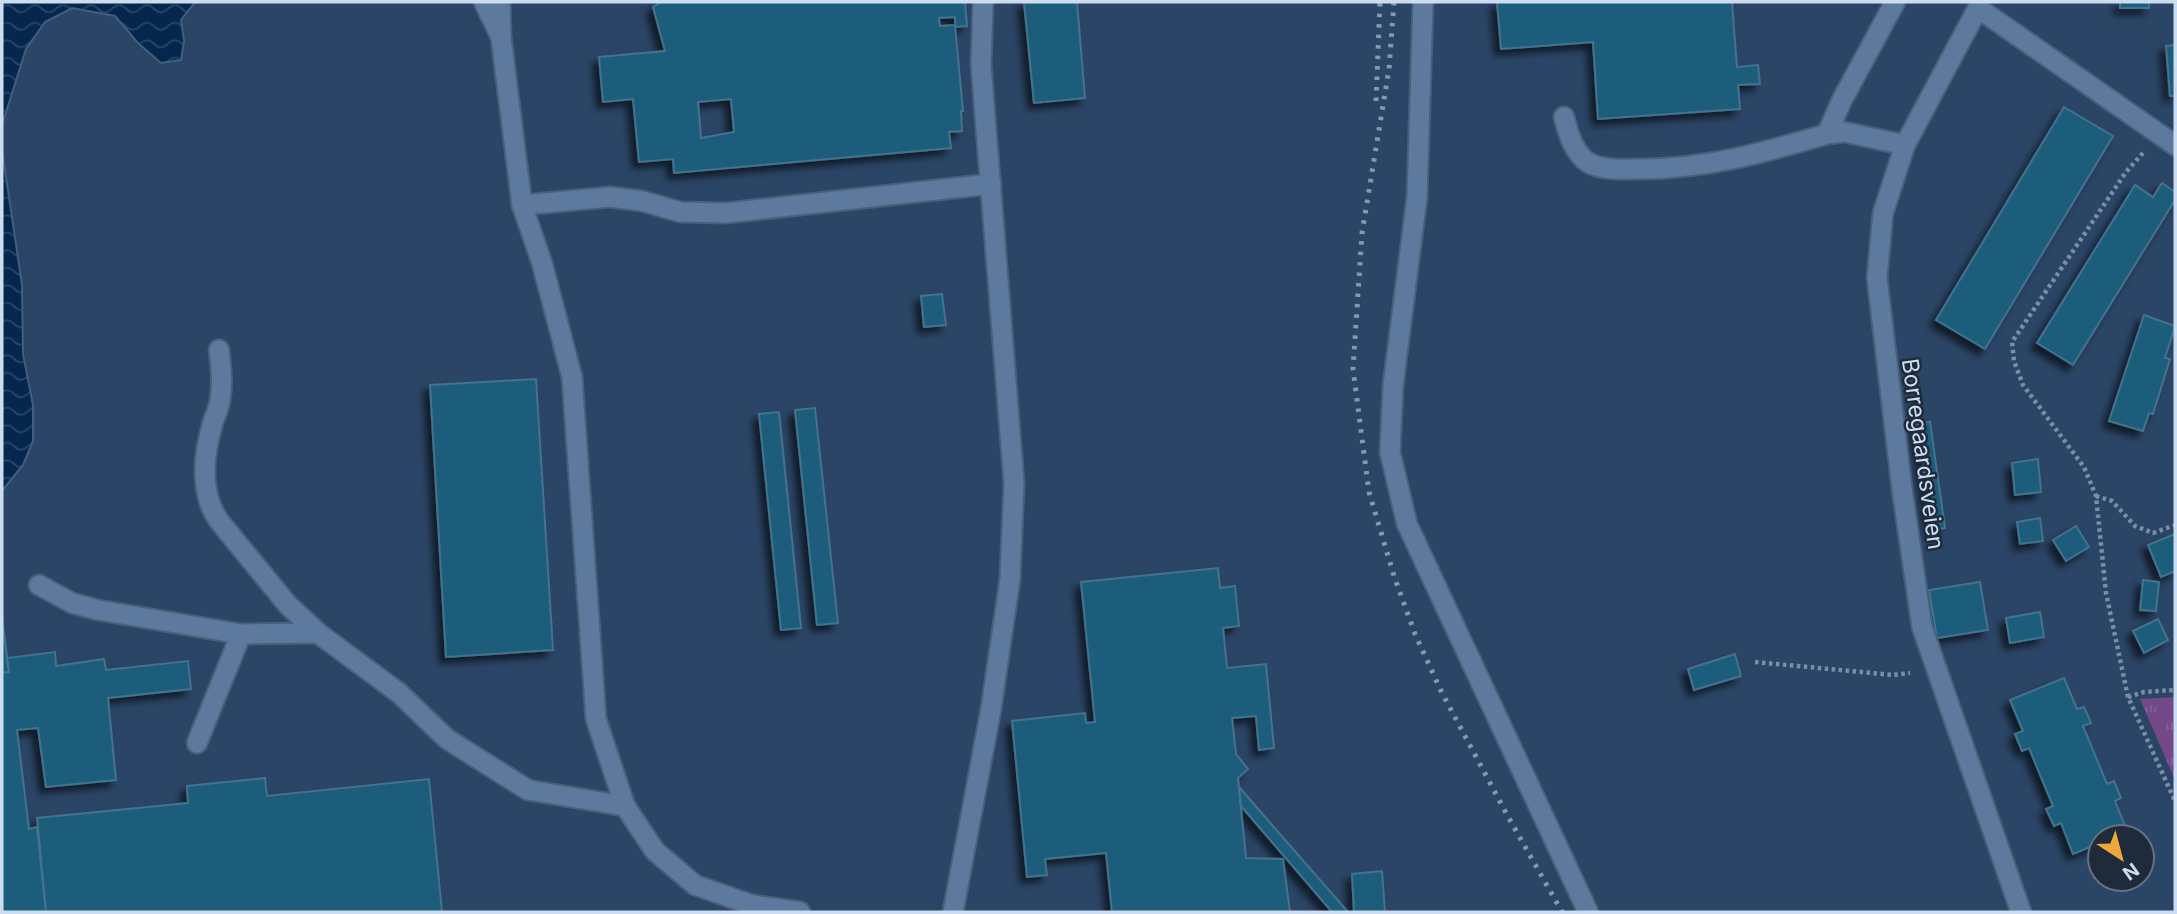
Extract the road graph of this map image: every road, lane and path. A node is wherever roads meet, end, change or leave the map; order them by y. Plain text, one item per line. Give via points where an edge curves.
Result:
1 (484, 2) edge
2 (500, 2) edge
3 (984, 2) edge
4 (1423, 2) edge
5 (1895, 2) edge
6 (1980, 5) edge
7 (501, 37) junction
8 (1564, 117) dead end
9 (2158, 133) junction
10 (1827, 134) junction
11 (1905, 145) junction
12 (2175, 145) edge
13 (991, 184) junction
14 (522, 205) junction
15 (219, 350) dead end
16 (2096, 496) junction
17 (2175, 525) edge
18 (39, 585) dead end
19 (240, 634) junction
20 (318, 634) junction
21 (1755, 662) dead end
22 (1935, 668) junction
23 (2175, 690) edge
24 (2128, 697) junction
25 (197, 743) dead end
26 (2175, 802) edge
27 (625, 806) junction
28 (800, 912) edge
29 (953, 912) edge
30 (1588, 912) edge
31 (2021, 912) edge

1 - 7 street
2 - 7 street
3 - 13 street via 981,65
4 - 30 street via 1417,197 1393,386 1390,452 1407,524
5 - 10 street
6 - 9 street, Borregaardsveien
6 - 11 street, Borregaardsveien
7 - 14 street
8 - 10 street via 1584,159 1624,169 1720,163
9 - 12 street, Borregaardsveien
9 - 16 path via 2126,172 2012,342 2023,385 2084,467
10 - 11 street via 1844,132
11 - 22 street, Borregaardsveien via 1883,213 1877,278 1922,627
13 - 14 street via 726,213 680,212 610,197
13 - 29 street via 1014,483 1010,579
14 - 27 street via 572,377 596,719
15 - 20 street via 220,401 204,464 212,512
16 - 17 path via 2112,501 2135,526 2153,533
16 - 24 path via 2106,593
18 - 19 street via 72,603 99,610
19 - 20 street
19 - 25 street
20 - 27 street via 399,692 447,739 528,790
21 - 22 path via 1893,676
22 - 31 street, Borregaardsveien
23 - 24 path
24 - 26 path
27 - 28 street via 655,851 695,885 752,905

